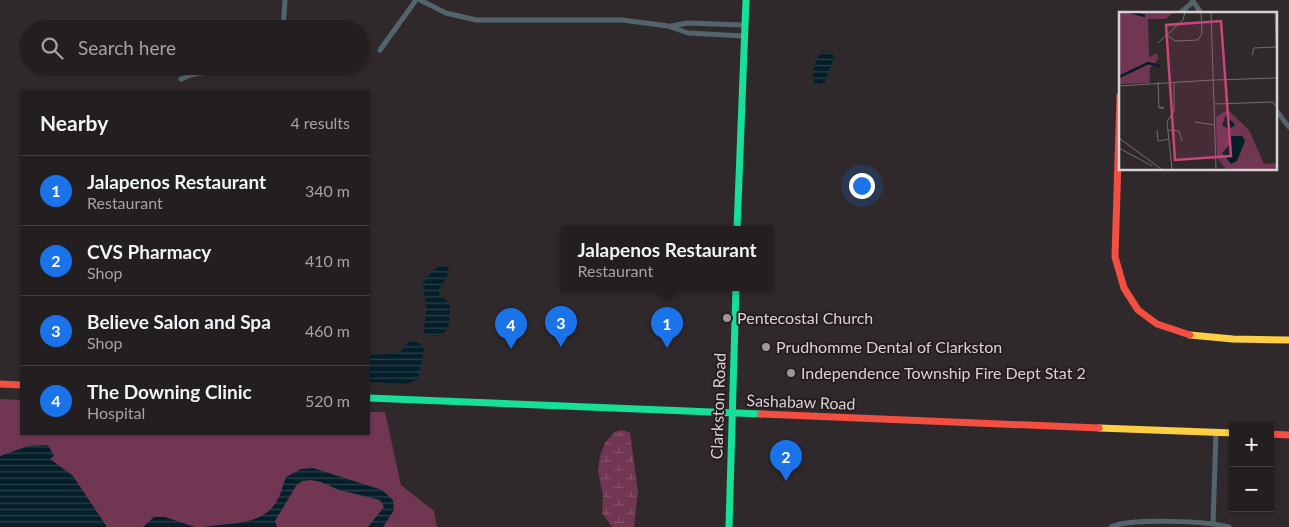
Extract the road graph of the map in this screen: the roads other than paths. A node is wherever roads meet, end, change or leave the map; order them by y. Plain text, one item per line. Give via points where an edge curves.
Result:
1 (286, 0) edge
2 (416, 0) edge
3 (420, 0) edge
4 (746, 0) edge
5 (1192, 1) edge
6 (1181, 12) edge
7 (1200, 12) edge
8 (284, 20) edge
9 (744, 25) junction
10 (668, 26) junction
11 (744, 36) junction
12 (380, 50) dead end
13 (192, 75) edge
14 (181, 79) dead end
15 (1276, 110) edge
16 (1289, 127) edge
17 (1119, 128) edge
18 (737, 226) edge
19 (736, 291) edge
20 (1289, 340) edge
21 (0, 384) edge
22 (20, 385) edge
23 (370, 398) edge
24 (732, 413) junction
25 (1216, 432) junction
26 (1229, 432) edge
27 (1274, 434) edge
28 (1289, 435) edge
29 (1213, 524) junction
30 (729, 527) edge
31 (1111, 527) edge
32 (1229, 527) edge

1 - 8 street
2 - 12 street
3 - 10 street via 446,13 476,20 608,19
4 - 9 main road
5 - 6 street
5 - 7 street
9 - 10 street via 688,23
9 - 11 main road
10 - 11 street via 688,33
11 - 18 main road
13 - 14 street
15 - 16 street
17 - 20 main road via 1115,257 1118,279 1132,304 1151,322 1173,332
19 - 24 main road, Clarkston Road
21 - 22 main road
23 - 24 main road, Sashabaw Road
24 - 25 main road, Sashabaw Road
24 - 30 main road, Clarkston Road
25 - 26 main road, Sashabaw Road
25 - 29 street
27 - 28 main road
29 - 31 street via 1128,522
29 - 32 street

